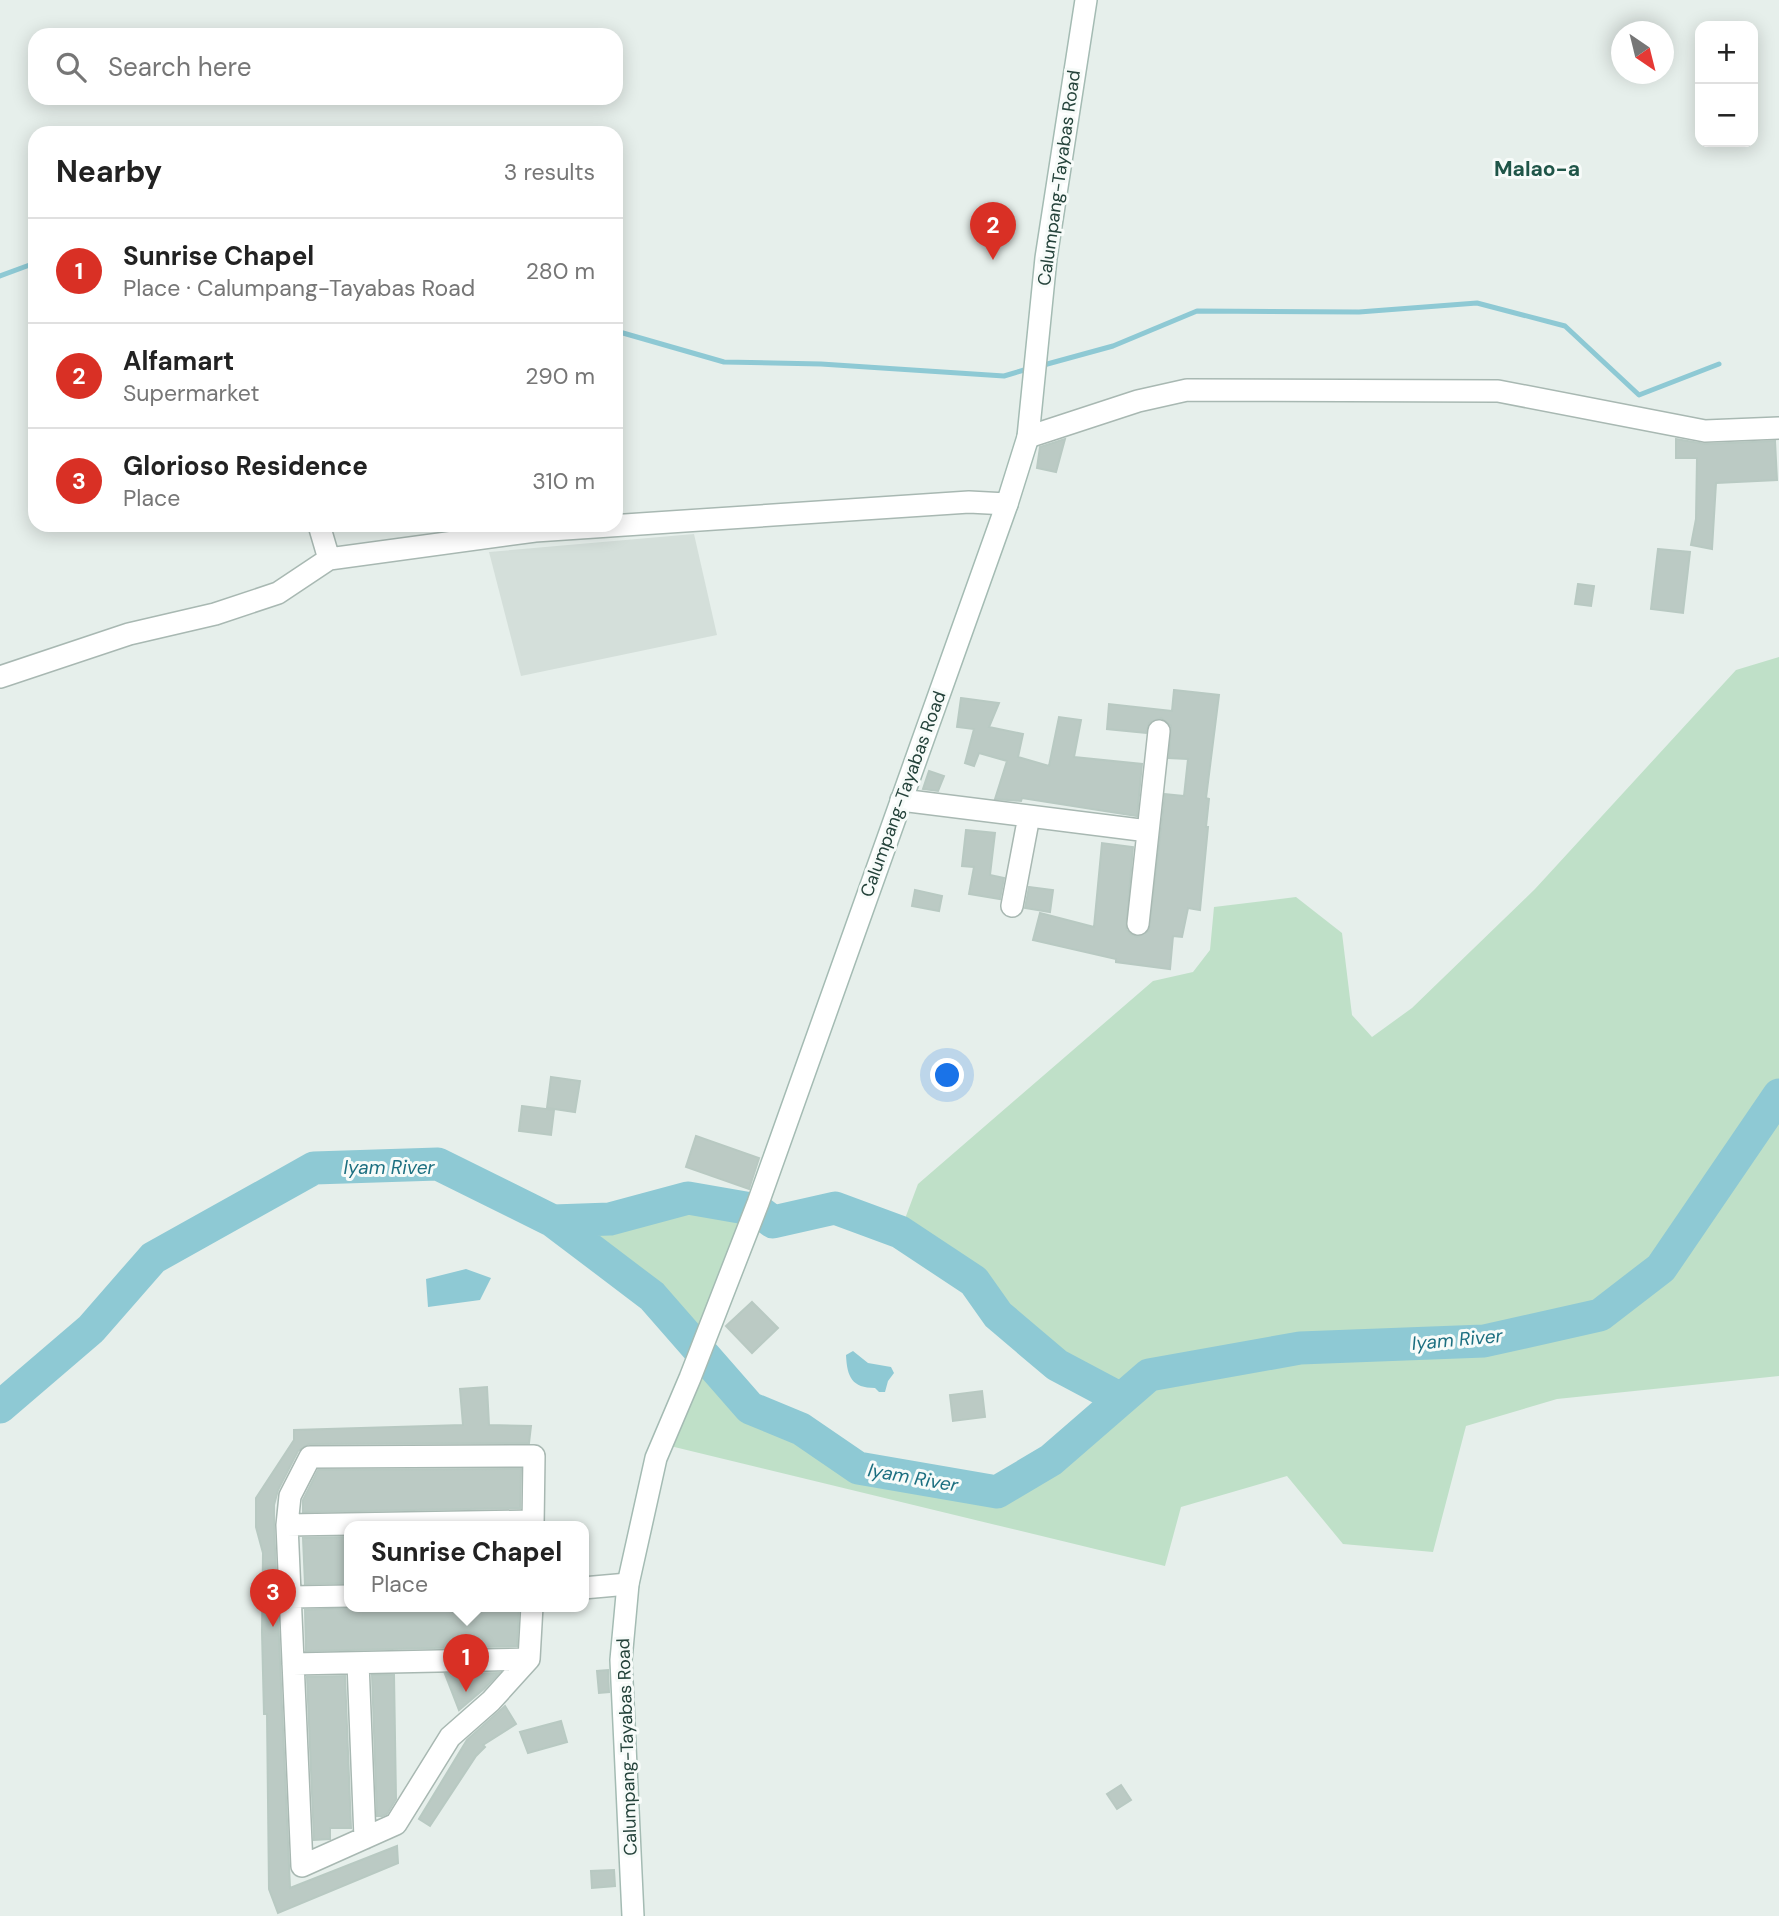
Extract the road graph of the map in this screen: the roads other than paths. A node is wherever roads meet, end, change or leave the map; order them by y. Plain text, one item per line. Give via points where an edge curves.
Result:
1 (1086, 0) edge
2 (1779, 428) edge
3 (1028, 437) junction
4 (1007, 504) junction
5 (623, 525) edge
6 (321, 532) edge
7 (528, 532) edge
8 (329, 559) junction
9 (0, 677) edge
10 (1159, 731) dead end
11 (901, 800) junction
12 (1029, 816) junction
13 (1148, 831) junction
14 (1012, 906) dead end
15 (1138, 924) dead end
16 (533, 1521) edge
17 (287, 1525) junction
18 (344, 1525) edge
19 (628, 1584) junction
20 (589, 1587) edge
21 (344, 1596) edge
22 (291, 1597) junction
23 (532, 1612) edge
24 (529, 1659) junction
25 (358, 1663) junction
26 (293, 1664) junction
27 (365, 1838) junction
28 (633, 1916) edge

1 - 3 street, Calumpang-Tayabas Road via 1046,258
2 - 3 street via 1705,431 1499,391 1186,390
3 - 4 street, Calumpang-Tayabas Road
4 - 5 street via 969,502
4 - 11 street, Calumpang-Tayabas Road
6 - 8 street
7 - 8 street
8 - 9 street via 278,593 215,614 128,634
10 - 13 street
11 - 12 street
11 - 19 street, Calumpang-Tayabas Road via 758,1203 656,1458
12 - 13 street
12 - 14 street
13 - 15 street
16 - 17 street via 534,1456 310,1457 290,1496
17 - 18 street
17 - 22 street
19 - 20 street
19 - 28 street, Calumpang-Tayabas Road via 621,1660
21 - 22 street
22 - 26 street
23 - 24 street
24 - 25 street
24 - 27 street via 450,1737 396,1824
25 - 26 street
25 - 27 street
26 - 27 street via 302,1866

